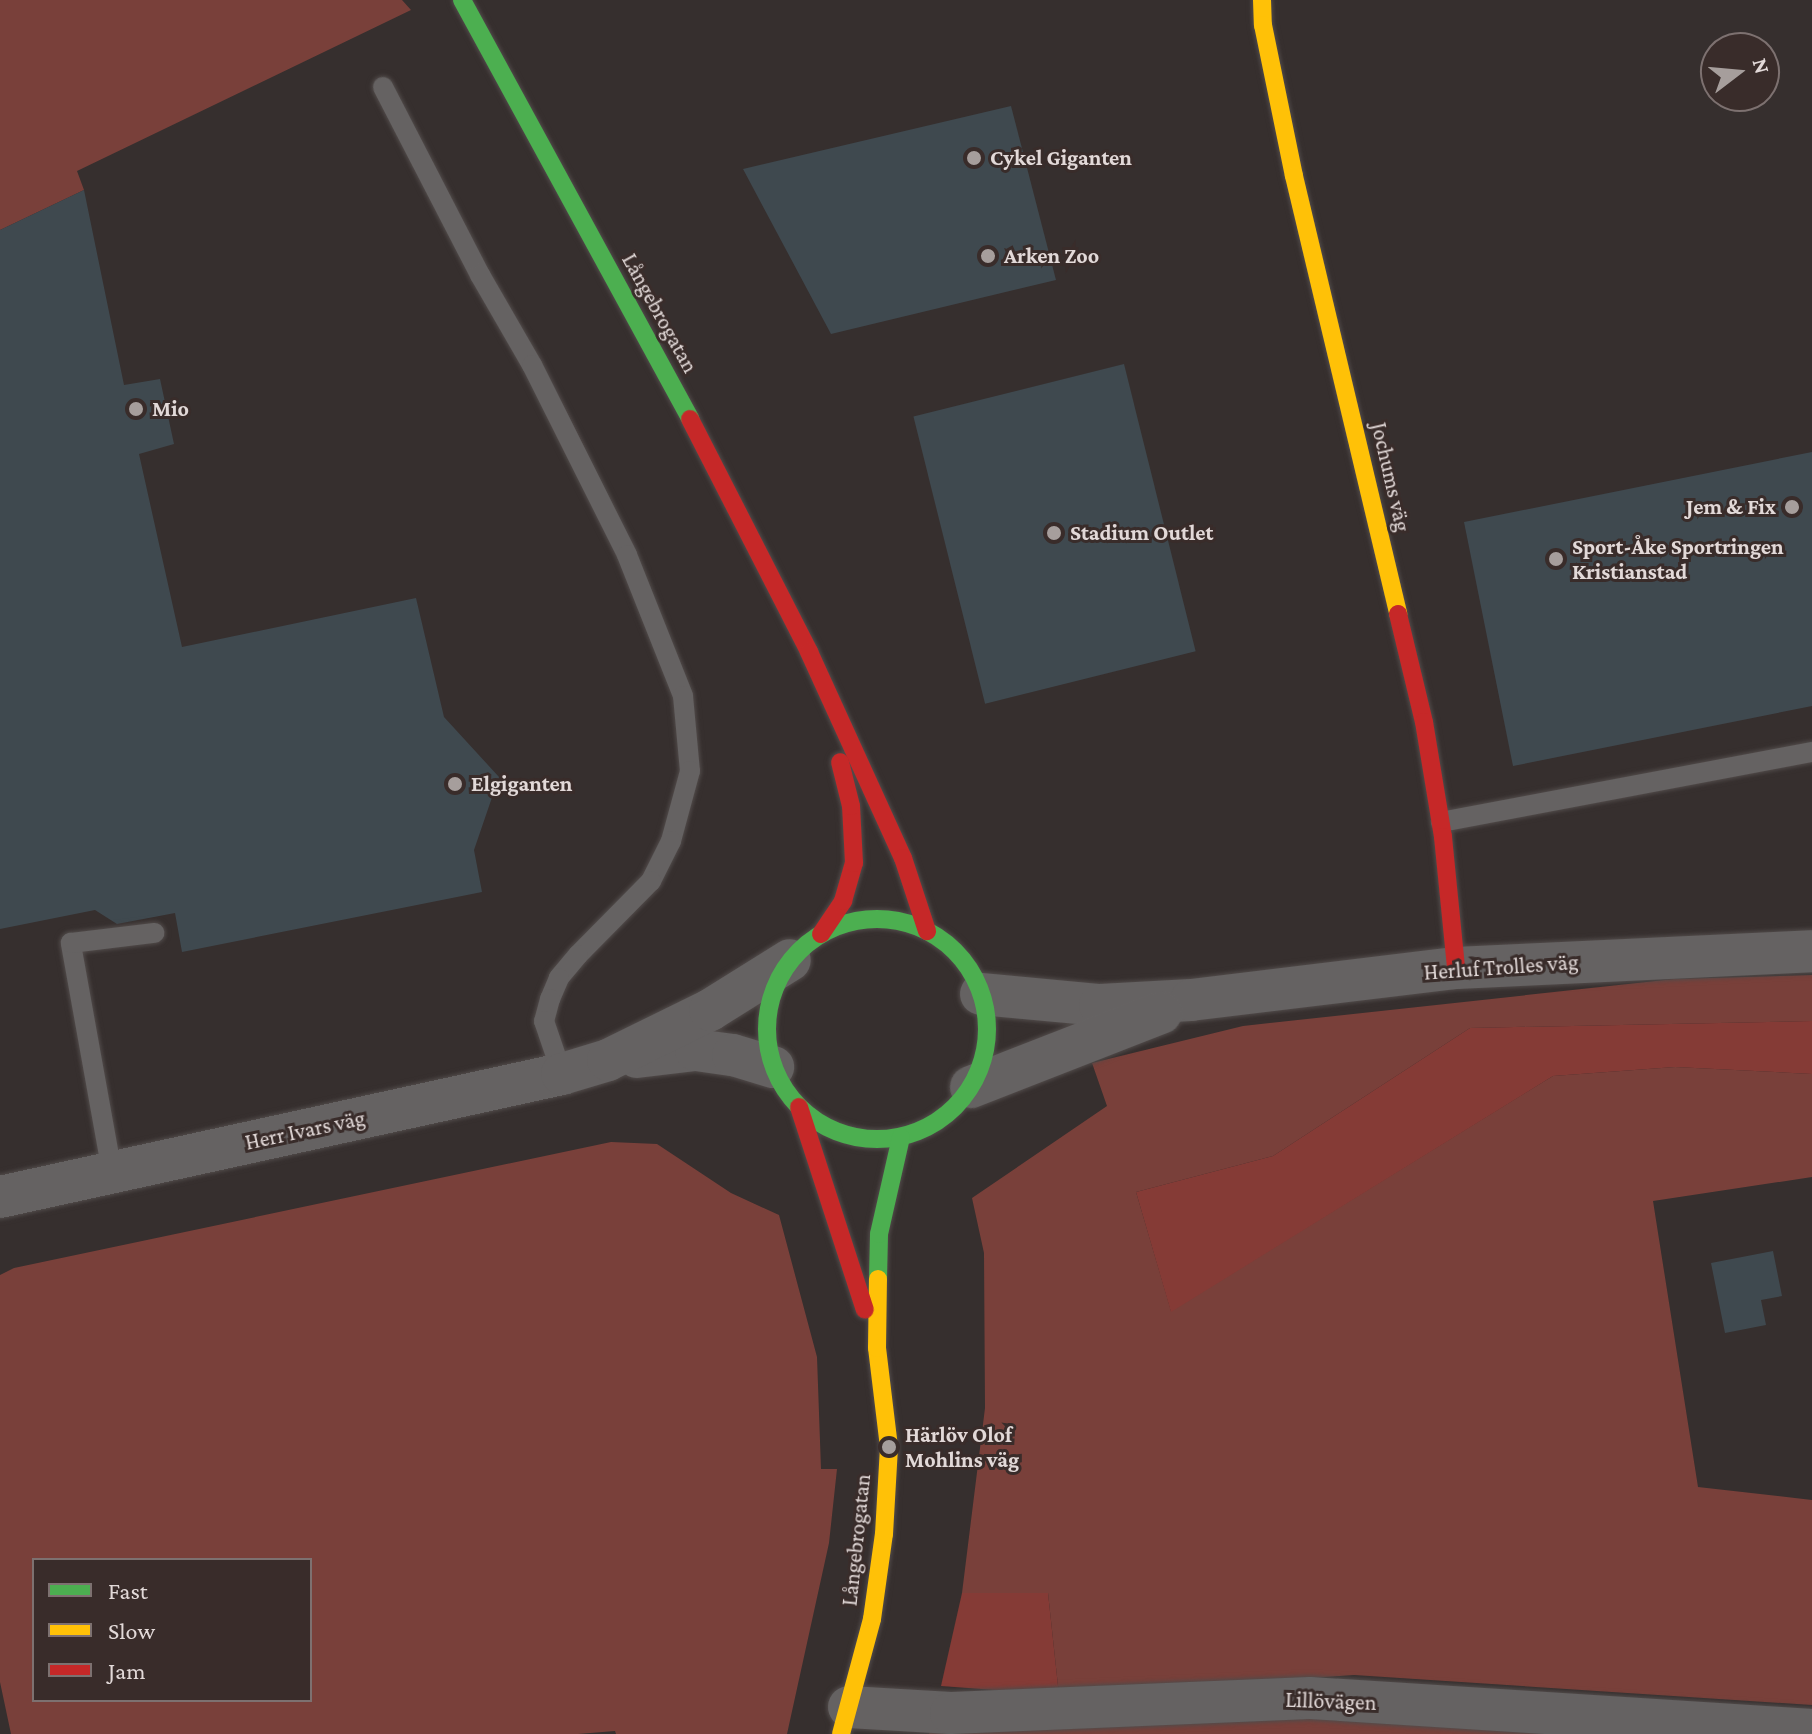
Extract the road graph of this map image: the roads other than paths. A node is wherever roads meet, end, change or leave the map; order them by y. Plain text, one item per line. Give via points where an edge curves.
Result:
1 (462, 0) edge
2 (1262, 0) edge
3 (383, 87) dead end
4 (809, 652) junction
5 (1812, 752) edge
6 (1441, 822) junction
7 (927, 931) junction
8 (154, 933) dead end
9 (806, 947) junction
10 (1812, 951) edge
11 (1456, 968) junction
12 (981, 994) junction
13 (1191, 1000) junction
14 (608, 1060) junction
15 (773, 1067) junction
16 (562, 1074) junction
17 (971, 1087) junction
18 (799, 1107) junction
19 (901, 1137) junction
20 (112, 1172) junction
21 (0, 1197) edge
22 (877, 1348) junction
23 (845, 1721) edge
24 (1812, 1730) edge

1 - 4 main road, Långebrogatan via 696,429
2 - 6 main road, Jochums väg via 1294,176 1424,722
3 - 16 lane via 627,555 683,696 690,771 671,841 651,881 578,955 550,999 544,1021
4 - 7 main road, Långebrogatan via 903,858
4 - 9 main road, Långebrogatan via 851,806 854,863 843,901
5 - 6 lane
6 - 11 main road, Jochums väg
7 - 9 main road via 874,919 846,923
7 - 12 main road via 960,957
8 - 20 lane via 71,943
9 - 14 street, Herr Ivars väg via 710,1010
9 - 15 main road via 776,985 768,1011
10 - 11 street, Herluf Trolles väg
11 - 13 street, Herluf Trolles väg
12 - 13 street, Herluf Trolles väg via 1100,1005
12 - 17 main road via 986,1048
13 - 17 street, Herluf Trolles väg
14 - 15 street, Herr Ivars väg via 696,1050
14 - 16 street, Herr Ivars väg
15 - 18 main road
16 - 20 street, Herr Ivars väg
17 - 19 main road via 941,1119
18 - 19 main road via 846,1135
18 - 22 main road, Långebrogatan
19 - 22 main road, Långebrogatan via 879,1234
20 - 21 street, Herr Ivars väg
22 - 23 main road, Långebrogatan via 889,1447 884,1534 872,1619
23 - 24 street, Lillövägen via 1310,1698

